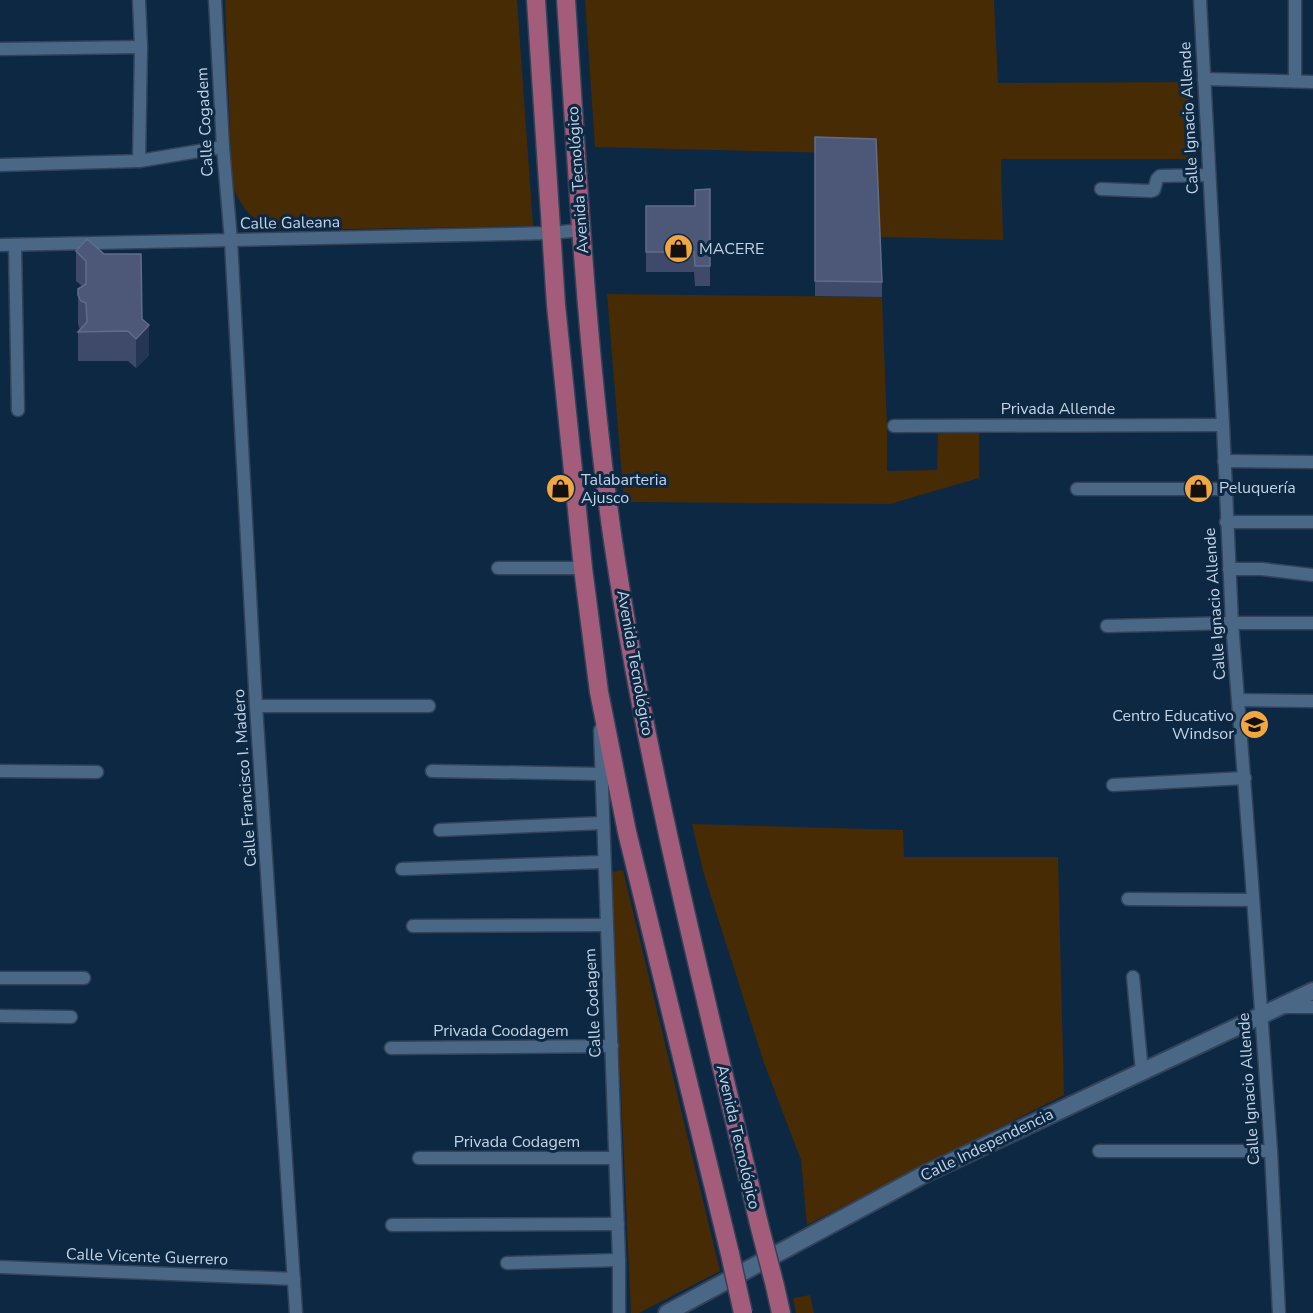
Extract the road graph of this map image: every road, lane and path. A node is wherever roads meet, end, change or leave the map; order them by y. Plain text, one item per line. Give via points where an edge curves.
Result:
1 (139, 0) edge
2 (215, 0) edge
3 (536, 0) edge
4 (566, 0) edge
5 (1200, 0) edge
6 (1295, 0) edge
7 (141, 46) junction
8 (0, 49) edge
9 (1204, 79) junction
10 (1295, 81) junction
11 (1313, 82) edge
12 (223, 147) junction
13 (139, 160) junction
14 (0, 165) edge
15 (1209, 175) junction
16 (1101, 189) dead end
17 (581, 230) junction
18 (552, 233) junction
19 (231, 241) junction
20 (0, 245) edge
21 (15, 245) junction
22 (18, 411) dead end
23 (1223, 425) junction
24 (894, 426) dead end
25 (1224, 461) junction
26 (1313, 462) edge
27 (1077, 489) dead end
28 (1226, 489) junction
29 (1226, 522) junction
30 (1313, 522) edge
31 (498, 568) dead end
32 (583, 568) junction
33 (1229, 569) junction
34 (1313, 575) edge
35 (1232, 623) junction
36 (1313, 623) edge
37 (1107, 626) dead end
38 (599, 692) junction
39 (1238, 700) junction
40 (1313, 701) edge
41 (256, 706) junction
42 (429, 706) dead end
43 (0, 771) edge
44 (432, 771) dead end
45 (97, 772) dead end
46 (601, 774) junction
47 (1245, 778) junction
48 (1113, 785) dead end
49 (603, 824) junction
50 (441, 831) dead end
51 (604, 862) junction
52 (402, 869) dead end
53 (1128, 899) dead end
54 (1253, 900) junction
55 (606, 925) junction
56 (413, 926) dead end
57 (1133, 977) dead end
58 (0, 978) edge
59 (84, 978) dead end
60 (1313, 991) edge
61 (1281, 1007) junction
62 (1313, 1007) edge
63 (0, 1016) edge
64 (1261, 1016) junction
65 (71, 1017) dead end
66 (612, 1046) junction
67 (391, 1048) dead end
68 (1142, 1072) junction
69 (1099, 1151) dead end
70 (1271, 1151) junction
71 (419, 1158) dead end
72 (615, 1158) junction
73 (618, 1224) junction
74 (392, 1225) dead end
75 (620, 1260) junction
76 (507, 1263) dead end
77 (0, 1267) edge
78 (294, 1279) junction
79 (296, 1313) edge
80 (619, 1313) edge
81 (667, 1313) edge
82 (744, 1313) edge
83 (782, 1313) edge
84 (1279, 1313) edge

1 - 7 street
2 - 12 street, Calle Cogadem
3 - 18 main road, Avenida Tecnológico
4 - 17 main road, Avenida Tecnológico
5 - 9 street, Calle Ignacio Allende
6 - 10 street
7 - 8 street
7 - 13 street
9 - 10 street
9 - 15 street, Calle Ignacio Allende
10 - 11 street
12 - 13 street
12 - 19 street, Calle Cogadem
13 - 14 street
15 - 16 street via 1160,176 1151,191
15 - 23 street, Calle Ignacio Allende
17 - 18 street, Calle Galeana
17 - 83 main road, Avenida Tecnológico, bridge via 601,448 630,646 668,834
18 - 19 street, Calle Galeana
18 - 32 main road, Avenida Tecnológico via 555,305
19 - 21 street, Calle Galeana
19 - 41 street, Calle Francisco I. Madero
20 - 21 street, Calle Galeana
21 - 22 street
23 - 24 street, Privada Allende
23 - 25 street, Calle Ignacio Allende
25 - 26 street
25 - 28 street, Calle Ignacio Allende
27 - 28 street
28 - 29 street, Calle Ignacio Allende
29 - 30 street
29 - 33 street, Calle Ignacio Allende
31 - 32 street
32 - 38 main road, Avenida Tecnológico
33 - 34 street
33 - 35 street, Calle Ignacio Allende
35 - 36 street
35 - 37 street
35 - 39 street, Calle Ignacio Allende
38 - 46 street, Calle Codagem
38 - 82 main road, Avenida Tecnológico, bridge via 627,832
39 - 40 street
39 - 47 street, Calle Ignacio Allende
41 - 42 street
41 - 78 street, Calle Francisco I. Madero
43 - 45 street
44 - 46 street
46 - 49 street, Calle Codagem
47 - 48 street
47 - 54 street, Calle Ignacio Allende
49 - 50 street
49 - 51 street, Calle Codagem
51 - 52 street
51 - 55 street, Calle Codagem
53 - 54 street
54 - 64 street, Calle Ignacio Allende
55 - 56 street
55 - 66 street, Calle Codagem
57 - 68 street
58 - 59 street
60 - 61 street, Calle Independencia
61 - 62 street
61 - 64 street, Calle Independencia
63 - 65 street
64 - 68 street, Calle Independencia
64 - 70 street, Calle Ignacio Allende
66 - 67 street, Privada Coodagem
66 - 72 street, Calle Codagem
68 - 81 street, Calle Independencia via 923,1176
69 - 70 street
70 - 84 street, Calle Ignacio Allende
71 - 72 street, Privada Codagem
72 - 73 street, Calle Codagem
73 - 74 street
73 - 75 street, Calle Codagem
75 - 76 street
75 - 80 street, Calle Codagem
77 - 78 street, Calle Vicente Guerrero
78 - 79 street, Calle Francisco I. Madero

